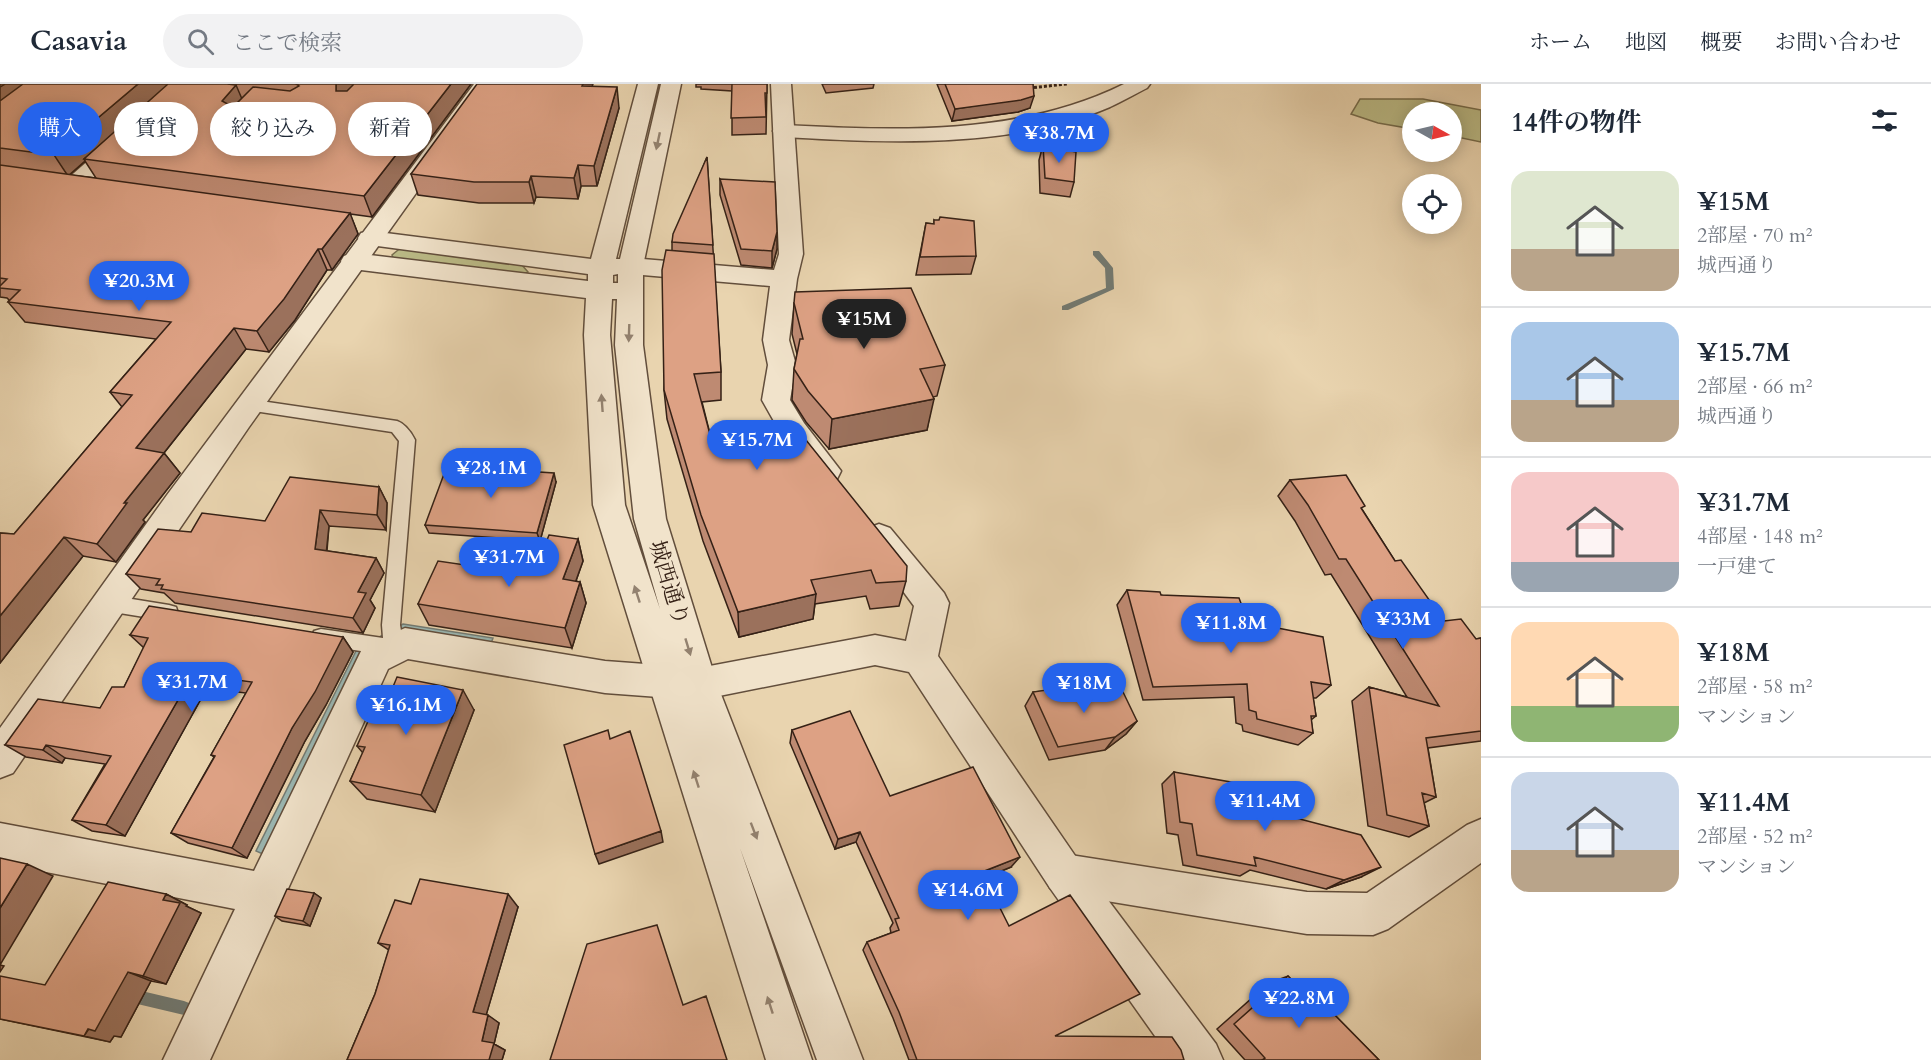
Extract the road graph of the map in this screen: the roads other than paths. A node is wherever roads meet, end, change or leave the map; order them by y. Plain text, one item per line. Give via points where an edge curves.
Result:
1 (484, 84) edge
2 (648, 84) edge
3 (671, 84) edge
4 (781, 84) edge
5 (1140, 84) edge
6 (185, 90) edge
7 (784, 131) junction
8 (97, 188) edge
9 (368, 229) junction
10 (353, 261) junction
11 (616, 279) junction
12 (784, 279) junction
13 (247, 405) junction
14 (107, 603) junction
15 (187, 615) edge
16 (302, 634) edge
17 (394, 648) junction
18 (920, 659) junction
19 (681, 682) junction
20 (0, 760) edge
21 (1481, 839) edge
22 (0, 843) edge
23 (1064, 874) junction
24 (264, 894) junction
25 (186, 1060) edge
26 (789, 1060) edge
27 (840, 1060) edge
28 (1200, 1060) edge

1 - 9 street
2 - 11 street, 城西通り
3 -> 11 street, 城西通り
4 - 7 street
5 - 7 street via 1100,104 1011,126 894,136
6 - 8 street via 63,183
7 - 12 street via 791,254
9 - 10 street
9 - 11 street
10 - 11 street
10 - 13 street
11 - 12 street
11 - 19 street, 城西通り via 629,345 650,519
12 - 18 street via 776,340 782,365 776,400 794,431 932,603
13 - 14 street
13 - 17 lane via 397,428 407,440 391,625
14 - 15 lane
14 - 20 street
16 - 17 lane
17 - 19 street via 405,643 605,677
17 - 24 street via 375,658
18 - 19 street via 874,650
18 - 23 street
26 -> 19 street, 城西通り
19 -> 27 street, 城西通り
21 - 23 street via 1372,914 1307,913
22 - 24 street
23 - 28 street
24 - 25 street

